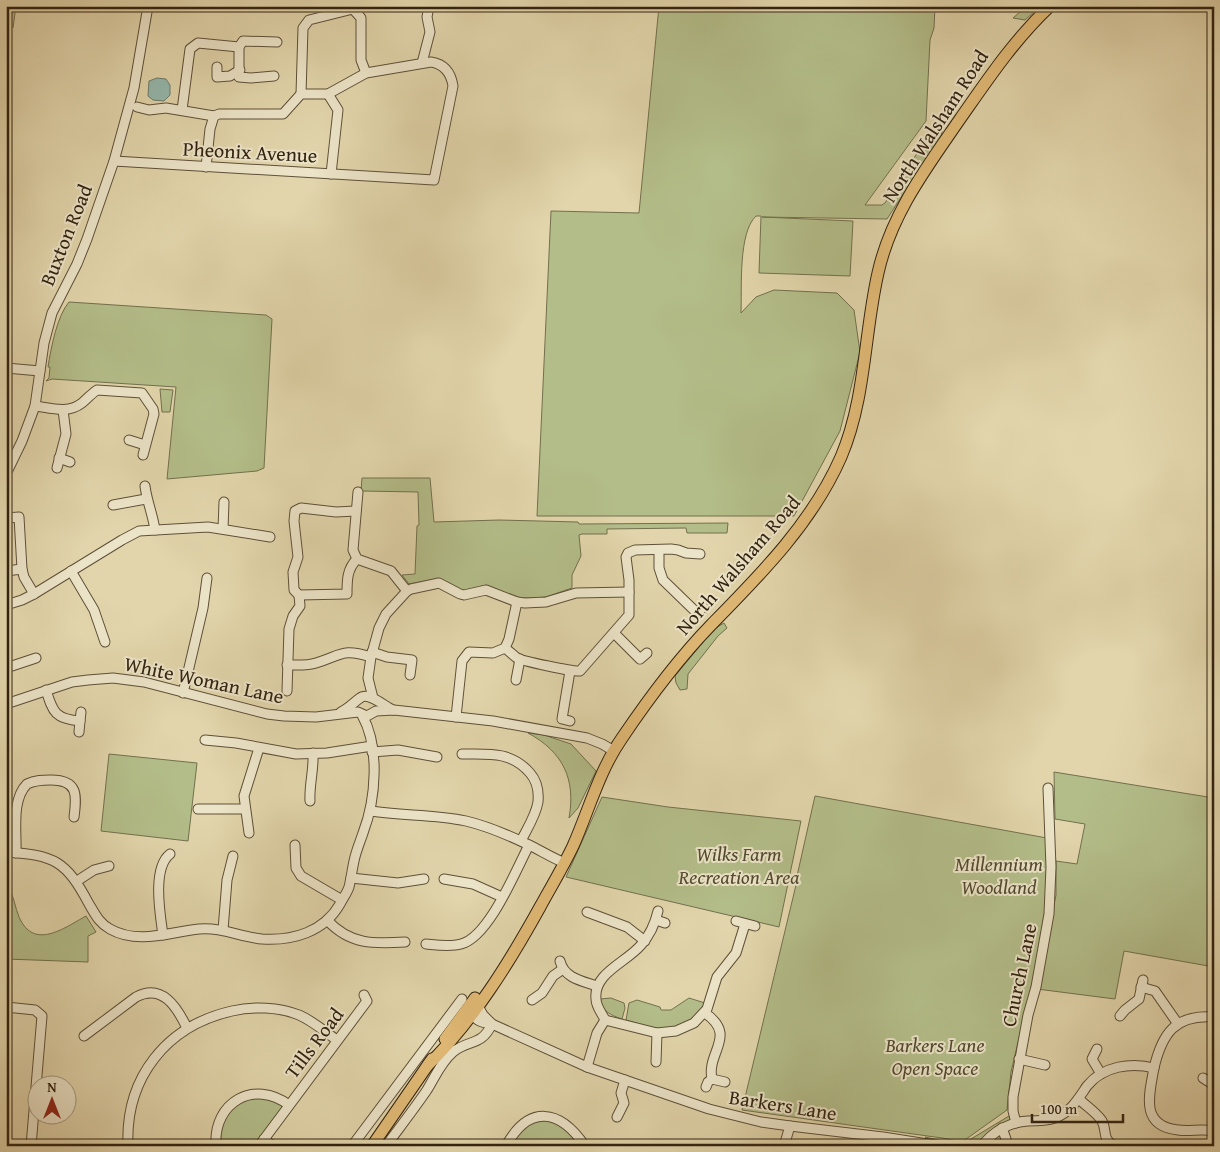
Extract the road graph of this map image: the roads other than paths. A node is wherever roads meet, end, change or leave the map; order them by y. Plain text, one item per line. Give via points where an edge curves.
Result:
1 (148, 6) edge
2 (429, 6) edge
3 (1050, 6) edge
4 (277, 42) dead end
5 (239, 47) junction
6 (422, 64) junction
7 (217, 67) dead end
8 (240, 70) junction
9 (366, 73) junction
10 (274, 76) dead end
11 (301, 94) junction
12 (328, 94) junction
13 (137, 107) dead end
14 (182, 110) junction
15 (214, 116) junction
16 (114, 161) junction
17 (206, 167) junction
18 (332, 174) junction
19 (6, 368) edge
20 (40, 371) junction
21 (35, 406) junction
22 (63, 410) junction
23 (129, 440) dead end
24 (146, 445) junction
25 (143, 455) dead end
26 (59, 458) junction
27 (70, 462) dead end
28 (57, 468) dead end
29 (6, 474) edge
30 (145, 486) dead end
31 (358, 492) dead end
32 (146, 499) junction
33 (224, 502) dead end
34 (113, 505) dead end
35 (356, 512) junction
36 (6, 518) edge
37 (223, 529) junction
38 (155, 530) junction
39 (267, 539) dead end
40 (659, 550) junction
41 (694, 556) dead end
42 (357, 559) junction
43 (22, 569) junction
44 (6, 571) edge
45 (72, 571) junction
46 (207, 578) dead end
47 (407, 592) junction
48 (629, 592) junction
49 (34, 594) junction
50 (299, 595) junction
51 (517, 602) junction
52 (6, 604) edge
53 (697, 614) dead end
54 (614, 633) junction
55 (101, 638) dead end
56 (505, 648) junction
57 (372, 655) junction
58 (36, 658) dead end
59 (520, 659) junction
60 (640, 659) dead end
61 (287, 664) junction
62 (6, 668) edge
63 (570, 671) junction
64 (410, 675) dead end
65 (368, 678) junction
66 (516, 680) dead end
67 (46, 690) junction
68 (287, 691) dead end
69 (183, 693) junction
70 (359, 699) junction
71 (374, 699) junction
72 (6, 704) edge
73 (394, 710) junction
74 (374, 713) junction
75 (338, 714) junction
76 (360, 714) junction
77 (456, 717) junction
78 (562, 719) dead end
79 (79, 732) dead end
80 (205, 740) dead end
81 (372, 746) junction
82 (259, 748) junction
83 (614, 751) junction
84 (467, 752) dead end
85 (313, 753) junction
86 (432, 754) dead end
87 (1048, 788) dead end
88 (310, 801) dead end
89 (204, 806) dead end
90 (244, 809) junction
91 (371, 811) junction
92 (77, 814) dead end
93 (251, 828) dead end
94 (525, 843) junction
95 (297, 851) dead end
96 (6, 852) edge
97 (16, 853) junction
98 (169, 857) dead end
99 (229, 860) dead end
100 (565, 863) junction
101 (109, 866) dead end
102 (351, 878) junction
103 (77, 881) junction
104 (449, 882) dead end
105 (419, 883) dead end
106 (502, 897) junction
107 (342, 900) junction
108 (327, 920) junction
109 (588, 923) dead end
110 (665, 923) dead end
111 (755, 926) dead end
112 (223, 930) junction
113 (162, 936) junction
114 (645, 941) junction
115 (400, 945) dead end
116 (432, 947) dead end
117 (597, 986) junction
118 (367, 999) dead end
119 (532, 1000) dead end
120 (6, 1007) edge
121 (470, 1007) junction
122 (705, 1013) junction
123 (1120, 1016) dead end
124 (1214, 1017) edge
125 (605, 1020) junction
126 (492, 1024) junction
127 (1178, 1024) junction
128 (187, 1028) junction
129 (658, 1033) junction
130 (90, 1035) dead end
131 (337, 1040) junction
132 (1097, 1049) dead end
133 (1019, 1060) junction
134 (656, 1062) dead end
135 (1045, 1065) dead end
136 (587, 1066) junction
137 (1154, 1068) junction
138 (1101, 1074) junction
139 (1203, 1078) dead end
140 (712, 1079) junction
141 (625, 1080) junction
142 (725, 1082) dead end
143 (1214, 1085) edge
144 (395, 1088) junction
145 (706, 1088) dead end
146 (407, 1093) junction
147 (1079, 1100) junction
148 (289, 1105) junction
149 (617, 1117) dead end
150 (1016, 1123) junction
151 (790, 1126) junction
152 (1002, 1128) junction
153 (1214, 1131) edge
154 (882, 1141) edge
155 (262, 1143) edge
156 (1114, 1145) edge
157 (31, 1146) edge
158 (128, 1146) edge
159 (216, 1146) edge
160 (273, 1146) edge
161 (352, 1146) edge
162 (372, 1146) edge
163 (386, 1146) edge
164 (506, 1146) edge
165 (585, 1146) edge
166 (784, 1146) edge
167 (940, 1146) edge
168 (982, 1146) edge
169 (1005, 1146) edge

1 - 16 street, Buxton Road via 134,88
2 - 6 street via 430,32
3 - 83 main road, North Walsham Road via 1007,52 919,179 894,225 878,273 852,426 842,455 816,504 757,578 664,678
4 - 5 street via 243,40
5 - 8 street
5 - 14 street via 198,43 190,48
6 - 9 street
6 - 18 street, Pheonix Avenue via 439,63 451,75 453,86 434,180
7 - 8 street via 216,81
8 - 10 street via 239,77
9 - 11 street via 360,60 361,18 353,9 310,20 303,28
9 - 12 street
11 - 12 street
11 - 15 street via 283,114
12 - 18 street via 338,110
13 - 14 street
14 - 15 street
15 - 17 street
16 - 17 street, Pheonix Avenue
16 - 20 street, Buxton Road via 80,256 52,313
17 - 18 street, Pheonix Avenue
19 - 20 street
20 - 21 street, Buxton Road
21 - 22 street
21 - 29 street, Buxton Road
22 - 24 street via 80,405 97,390 142,393 154,414
22 - 26 street via 66,434
23 - 24 street
24 - 25 street
26 - 27 street
26 - 28 street
30 - 32 street
31 - 35 street
32 - 34 street
32 - 38 street
33 - 37 street
35 - 42 street via 353,550
35 - 50 street via 301,508 295,511 298,557 293,586
36 - 43 street via 23,517
37 - 38 street
37 - 39 street
38 - 45 street via 132,534
40 - 41 street via 678,550
40 - 48 street via 628,553
40 - 53 street via 663,580
42 - 47 street via 391,571
42 - 50 street via 347,577 347,594
43 - 44 street
43 - 49 street
45 - 49 street
45 - 55 street via 94,610
46 - 69 street
47 - 51 street via 439,584 464,595 486,590
47 - 57 street via 382,621
48 - 51 street via 576,593 546,602
48 - 54 street via 629,615
49 - 52 street
50 - 61 street via 300,606 290,622
51 - 56 street
54 - 60 street
54 - 63 street via 580,671
56 - 59 street
56 - 77 street via 492,653 469,652 463,655
57 - 61 street via 352,652 315,663
57 - 64 street via 412,656
57 - 65 street
58 - 62 street
59 - 63 street
59 - 66 street
61 - 68 street
63 - 78 street
65 - 70 street
65 - 71 street
67 - 69 street, White Woman Lane via 80,681 114,678
67 - 72 street, White Woman Lane
67 - 79 street via 54,712 60,717 81,717
69 - 75 street, White Woman Lane via 255,712 284,716
70 - 71 street, White Woman Lane via 370,696
70 - 75 street, White Woman Lane
70 - 76 street via 356,708
71 - 73 street, White Woman Lane
71 - 74 street via 377,706
73 - 74 street, White Woman Lane
73 - 77 street, White Woman Lane
74 - 76 street, White Woman Lane
74 - 81 street
75 - 76 street, White Woman Lane
76 - 81 street via 367,724
77 - 83 street, White Woman Lane via 581,736
80 - 82 street via 216,745 236,743
81 - 85 street
81 - 86 street
81 - 91 street
82 - 85 street via 296,754
82 - 90 street via 245,787
83 - 100 main road, North Walsham Road
84 - 94 street via 514,759 535,779 538,802
85 - 88 street
87 - 133 street, Church Lane via 1049,914
89 - 90 street
90 - 93 street
91 - 94 street via 466,821
91 - 102 street
92 - 97 street via 75,792 66,782 39,780 27,784 16,812
94 - 100 street
94 - 106 street
95 - 107 street via 295,875
96 - 97 street
97 - 103 street via 49,858 64,867
98 - 113 street via 160,875
99 - 112 street
100 - 121 main road, North Walsham Road via 528,928
101 - 103 street
102 - 105 street
102 - 107 street
103 - 113 street via 97,918 113,931 139,937
104 - 106 street via 473,884
106 - 116 street via 488,922 471,940
107 - 108 street
108 - 112 street via 312,931 290,938 249,937
108 - 115 street via 340,933 355,939
109 - 114 street via 589,913 627,927
110 - 114 street via 657,915
111 - 122 street via 741,923 736,953 717,977
112 - 113 street via 200,929
114 - 117 street
117 - 119 street via 575,978 562,965 542,993
117 - 125 street via 596,1004
118 - 131 street, Tills Road
120 - 157 street via 35,1010 42,1016
121 - 126 street, Barkers Lane
121 - 144 street, North Walsham Road
121 - 146 main road, North Walsham Road via 449,1044
122 - 129 street via 676,1031
122 - 140 street via 718,1025 720,1032 710,1071
123 - 127 street via 1139,999 1142,984 1155,992
124 - 127 street via 1194,1018
125 - 129 street
125 - 136 street via 597,1033
126 - 136 street, Barkers Lane
126 - 163 street via 480,1040 457,1049 445,1060
127 - 137 street via 1161,1043
128 - 130 street via 170,1002 158,993 150,992 136,997
128 - 131 street via 220,1014 252,1008 270,1009 299,1015
128 - 158 street via 165,1046 139,1083 128,1117
129 - 134 street
131 - 148 street, Tills Road
132 - 138 street via 1092,1059
133 - 135 street
133 - 150 street, Church Lane via 1013,1097
136 - 141 street, Barkers Lane
137 - 138 street via 1119,1066
137 - 153 street via 1148,1105 1157,1121 1180,1131 1202,1128
138 - 147 street via 1088,1085
139 - 143 street
140 - 142 street
140 - 145 street
141 - 149 street via 624,1103
141 - 151 street, Barkers Lane via 709,1109
144 - 146 street
144 - 161 street, North Walsham Road
146 - 162 main road, North Walsham Road
147 - 150 street via 1056,1118
147 - 156 street via 1099,1117 1106,1138
148 - 155 street, Tills Road
148 - 159 street, Tills Road via 264,1094 238,1100 219,1119
150 - 152 street
151 - 154 street, Barkers Lane
151 - 166 street
152 - 168 street
152 - 169 street
154 - 167 street, Barkers Lane
155 - 160 street, Tills Road
164 - 165 street via 523,1123 533,1118 548,1117 567,1125

